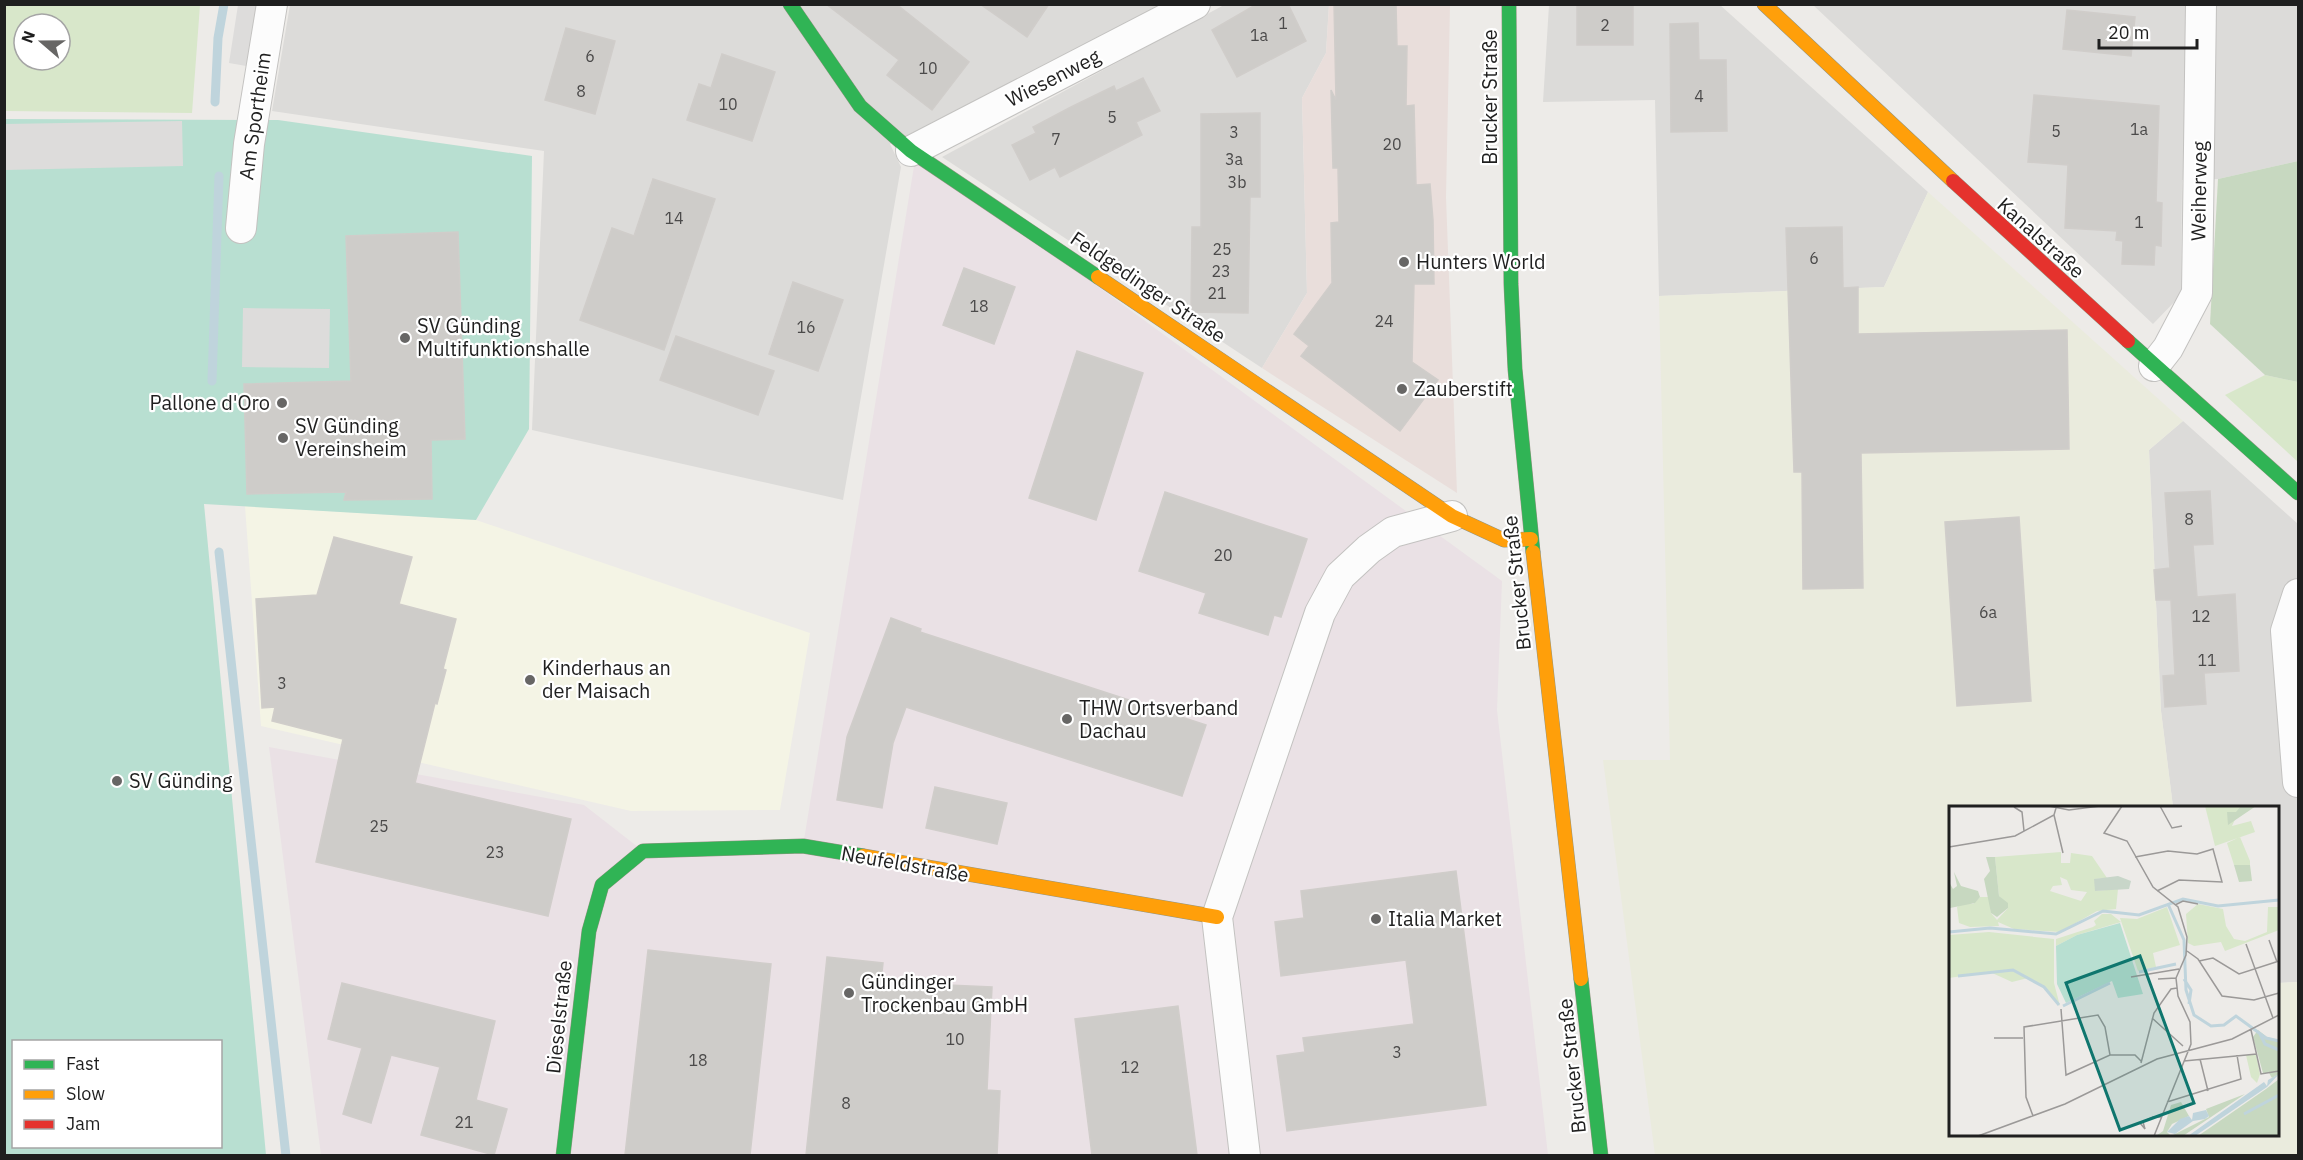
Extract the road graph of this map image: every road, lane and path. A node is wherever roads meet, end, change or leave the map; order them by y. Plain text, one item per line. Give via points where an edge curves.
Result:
1 (272, 4) edge
2 (790, 4) edge
3 (1195, 4) edge
4 (1509, 4) edge
5 (1764, 4) edge
6 (2201, 4) edge
7 (912, 152) junction
8 (241, 228) dead end
9 (2154, 366) junction
10 (2298, 493) edge
11 (1452, 516) junction
12 (1531, 539) junction
13 (2298, 594) edge
14 (2298, 782) edge
15 (602, 885) joint
16 (1217, 917) junction
17 (563, 1155) edge
18 (1245, 1155) edge
19 (1601, 1155) edge

1 - 8 street, Am Sportheim via 249,144
2 - 7 street, Feldgedinger Straße via 860,106
3 - 7 street, Wiesenweg
4 - 12 street, Brucker Straße via 1511,284
5 - 9 street, Kanalstraße via 1953,184
6 - 9 street, Weiherweg via 2197,293
7 - 11 street, Feldgedinger Straße
9 - 10 street, Kanalstraße
11 - 12 street, Feldgedinger Straße via 1503,540
11 - 16 street via 1393,532 1341,576 1320,613
12 - 19 street, Brucker Straße
13 - 14 street via 2286,631
15 - 16 street, Neufeldstraße via 643,851 803,846
15 - 17 street, Dieselstraße via 589,931
16 - 18 street

